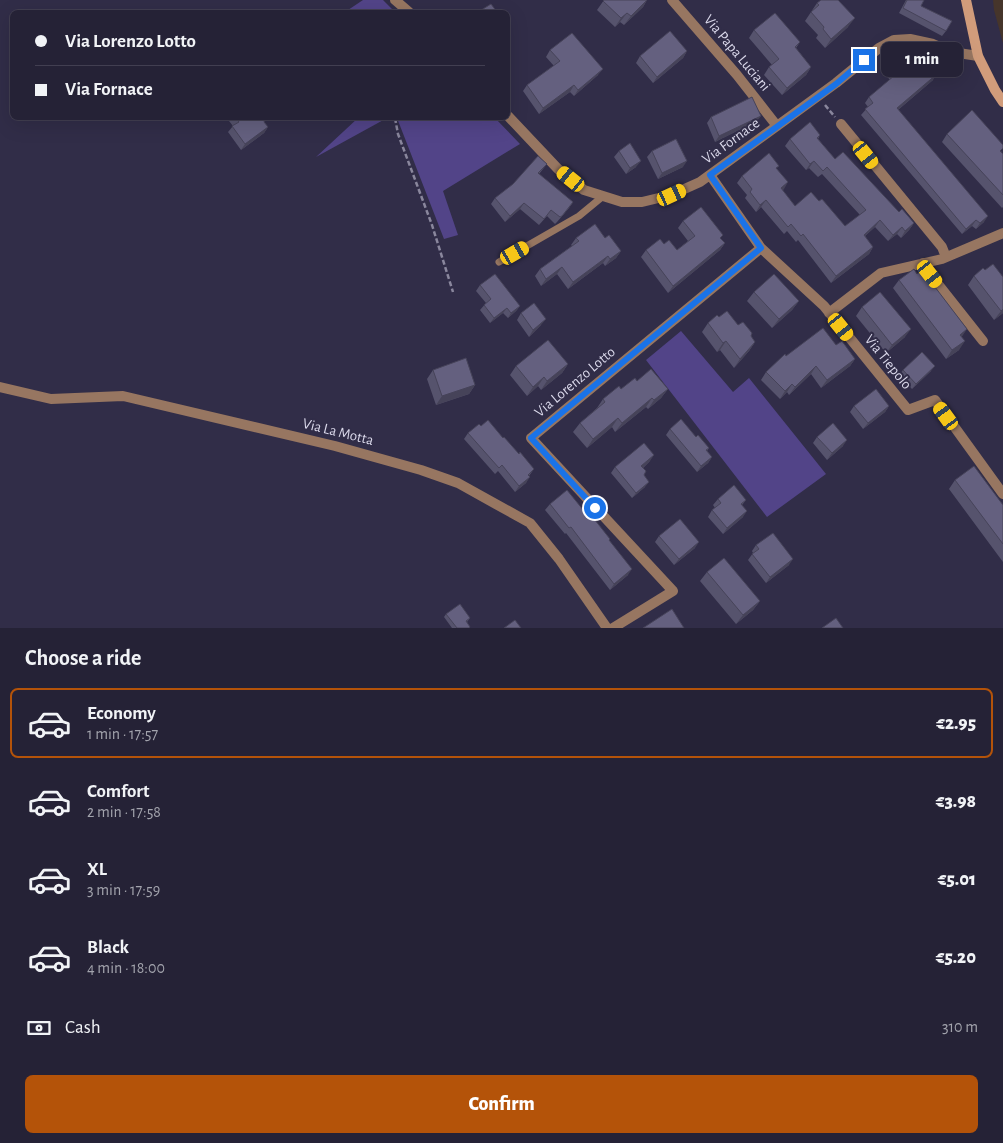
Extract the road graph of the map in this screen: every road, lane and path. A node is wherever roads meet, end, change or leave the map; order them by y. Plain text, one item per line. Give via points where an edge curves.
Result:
1 (395, 0) edge
2 (672, 0) edge
3 (966, 0) edge
4 (407, 10) edge
5 (978, 56) junction
6 (818, 96) junction
7 (1003, 102) edge
8 (510, 118) edge
9 (394, 120) edge
10 (841, 124) joint
11 (777, 126) junction
12 (710, 175) junction
13 (602, 197) junction
14 (1003, 233) edge
15 (761, 248) junction
16 (946, 257) junction
17 (499, 262) dead end
18 (923, 263) junction
19 (453, 292) dead end
20 (830, 313) junction
21 (983, 341) dead end
22 (0, 387) edge
23 (1003, 494) edge
24 (607, 628) edge
25 (614, 628) edge

1 - 4 street
2 - 11 street, Via Papa Luciani via 738,75
3 - 5 street
5 - 6 street, Via Fornace via 918,41 894,40 878,48
5 - 7 street
6 - 10 path
6 - 11 street, Via Fornace
8 - 13 street, Via Fornace via 558,169 584,190
9 - 19 path
10 - 16 street via 942,247
11 - 12 street, Via Fornace
12 - 13 street, Via Fornace via 672,195 642,202
12 - 15 street, Via Tiepolo
13 - 17 lane via 579,216
14 - 16 street
15 - 20 street, Via Tiepolo
15 - 25 street, Via Lorenzo Lotto via 531,438 673,591
16 - 18 street
18 - 20 street via 881,273
18 - 21 street
20 - 23 street, Via Tiepolo via 908,410 935,400
22 - 24 street, Via La Motta via 51,400 122,396 335,446 458,482 530,523

